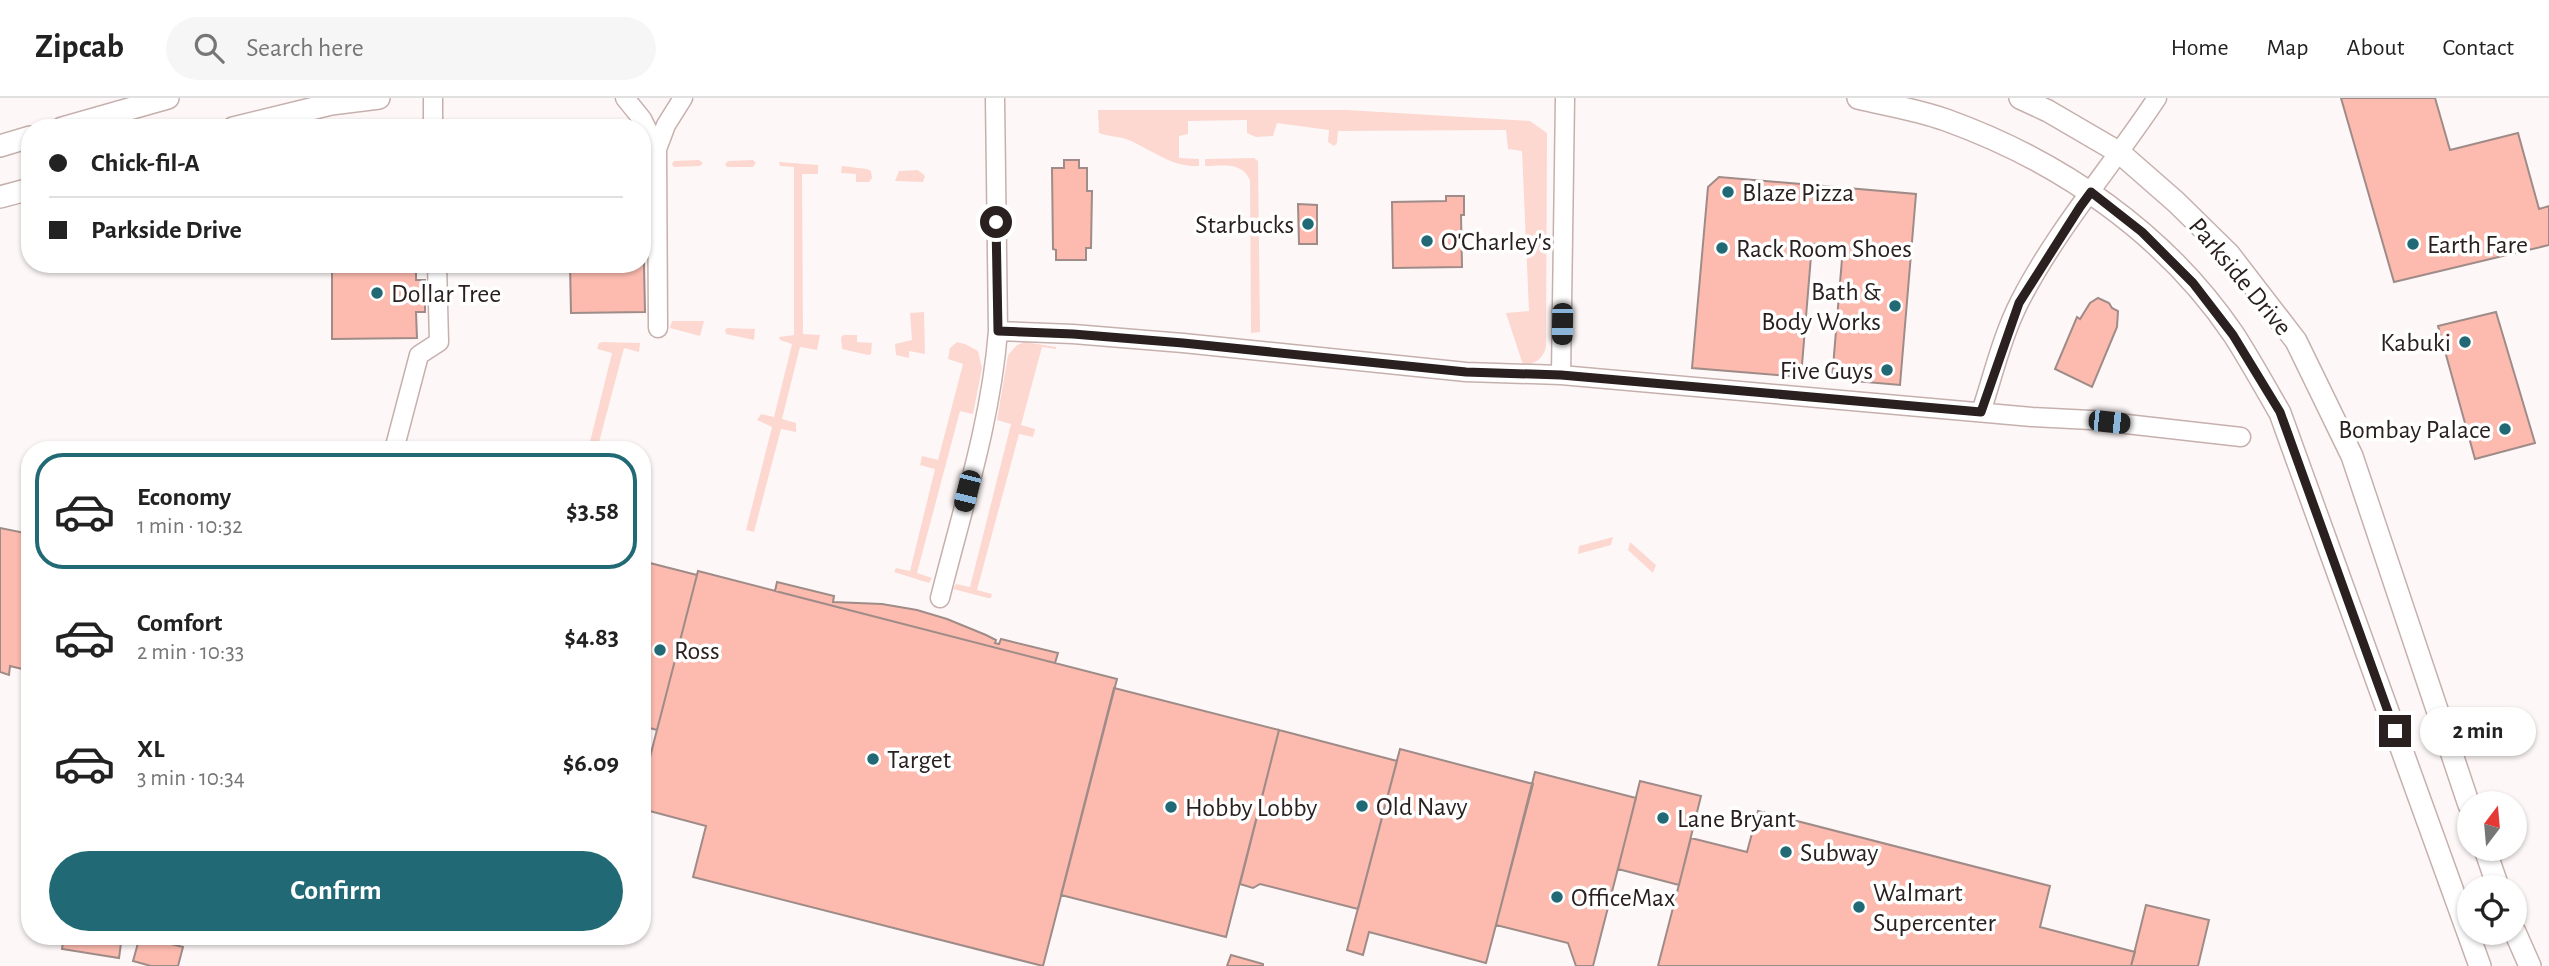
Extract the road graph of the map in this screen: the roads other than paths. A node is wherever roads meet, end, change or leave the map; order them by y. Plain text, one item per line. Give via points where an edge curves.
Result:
1 (167, 98) edge
2 (379, 98) edge
3 (433, 98) edge
4 (625, 98) edge
5 (683, 98) edge
6 (995, 98) edge
7 (1565, 98) edge
8 (1858, 98) edge
9 (2020, 98) edge
10 (2157, 98) edge
11 (94, 119) edge
12 (270, 119) edge
13 (433, 119) edge
14 (642, 119) edge
15 (651, 137) edge
16 (21, 140) edge
17 (0, 146) edge
18 (657, 149) junction
19 (2120, 153) junction
20 (21, 191) edge
21 (2091, 192) junction
22 (0, 197) edge
23 (437, 273) edge
24 (658, 328) dead end
25 (998, 331) junction
26 (1561, 375) junction
27 (1981, 412) junction
28 (2241, 437) dead end
29 (396, 441) edge
30 (940, 598) dead end
31 (2464, 791) edge
32 (2521, 945) edge
33 (2480, 966) edge
34 (2530, 966) edge

1 - 11 street
2 - 12 street
3 - 13 street
4 - 14 street
5 - 18 street
6 - 25 street
7 - 26 street
8 - 21 street, Parkside Drive via 1943,119 1989,137
9 - 19 street, Parkside Drive
10 - 19 street
15 - 18 street
16 - 17 street
18 - 24 street
19 - 21 street
19 - 31 street, Parkside Drive via 2229,254 2295,341 2352,456
20 - 22 street
21 - 27 street via 2019,303
21 - 33 street, Parkside Drive via 2142,232 2193,283 2233,335 2280,412
23 - 29 street via 439,342 419,355
25 - 26 street via 1183,343 1466,372
25 - 30 street via 987,410
26 - 27 street
27 - 28 street
32 - 34 street

